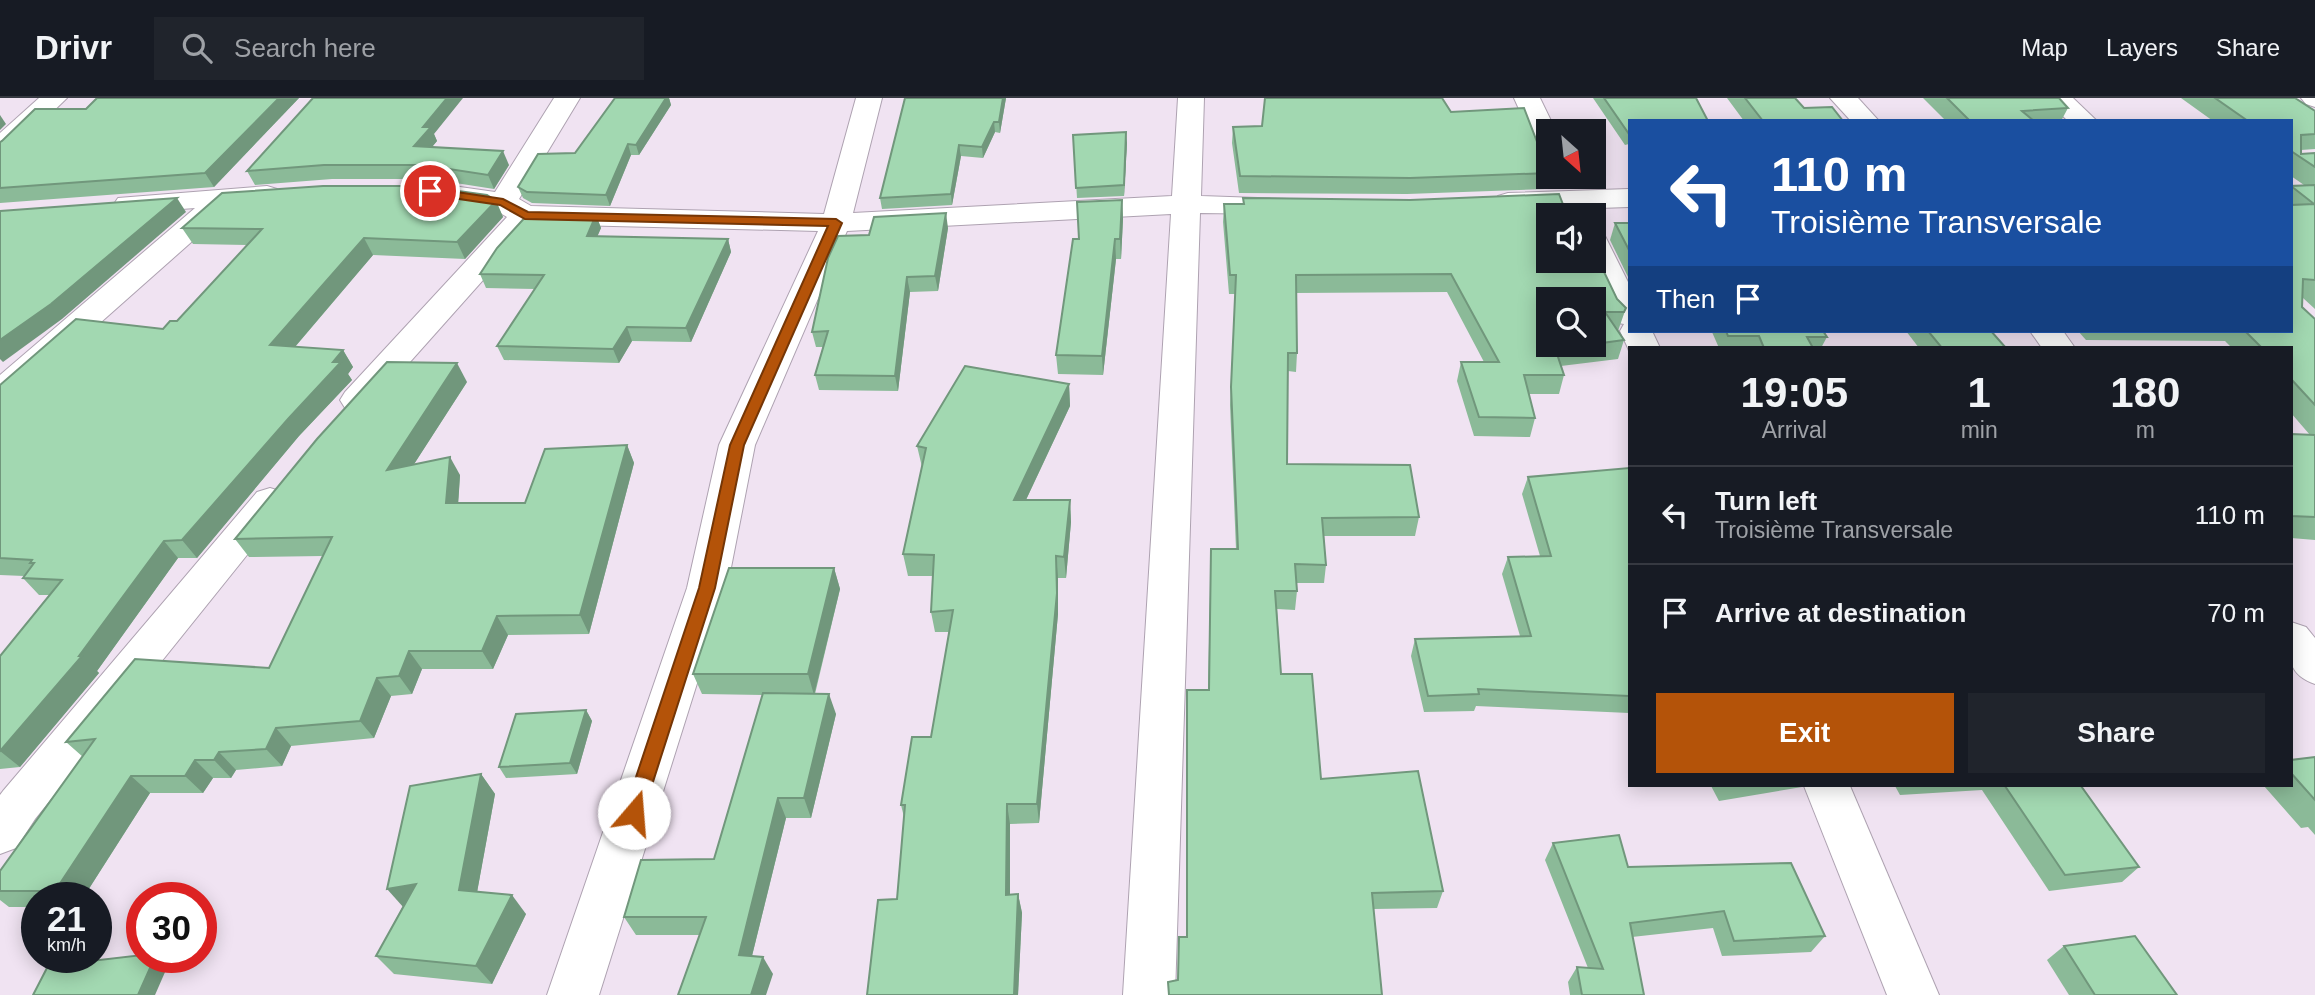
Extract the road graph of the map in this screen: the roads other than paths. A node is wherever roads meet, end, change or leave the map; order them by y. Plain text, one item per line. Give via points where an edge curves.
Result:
1 (54, 98) edge
2 (567, 98) edge
3 (869, 98) edge
4 (1191, 98) edge
5 (1527, 98) edge
6 (1843, 98) edge
7 (2057, 98) edge
8 (1537, 119) edge
9 (1864, 119) edge
10 (2082, 119) edge
11 (0, 147) edge
12 (252, 167) edge
13 (416, 191) edge
14 (292, 193) edge
15 (225, 197) junction
16 (1573, 197) edge
17 (1628, 198) edge
18 (1477, 203) edge
19 (1188, 204) junction
20 (1297, 205) edge
21 (106, 206) edge
22 (514, 209) junction
23 (836, 223) junction
24 (1606, 267) edge
25 (1628, 314) edge
26 (0, 393) edge
27 (332, 427) edge
28 (288, 479) edge
29 (2293, 640) edge
30 (2315, 667) edge
31 (1827, 787) edge
32 (0, 833) edge
33 (573, 995) edge
34 (1149, 995) edge
35 (1913, 995) edge

1 - 11 street
2 - 22 street
3 - 23 street
4 - 19 street
5 - 8 street
6 - 9 street
7 - 10 street
12 - 15 street
13 - 22 street
14 - 15 street
15 - 21 street
15 - 26 street
16 - 17 street
16 - 18 street
19 - 20 street
19 - 23 street
19 - 34 street
22 - 23 street
22 - 27 street
23 - 33 street via 737,445 707,588
24 - 25 street
28 - 32 street
29 - 30 street
31 - 35 street

